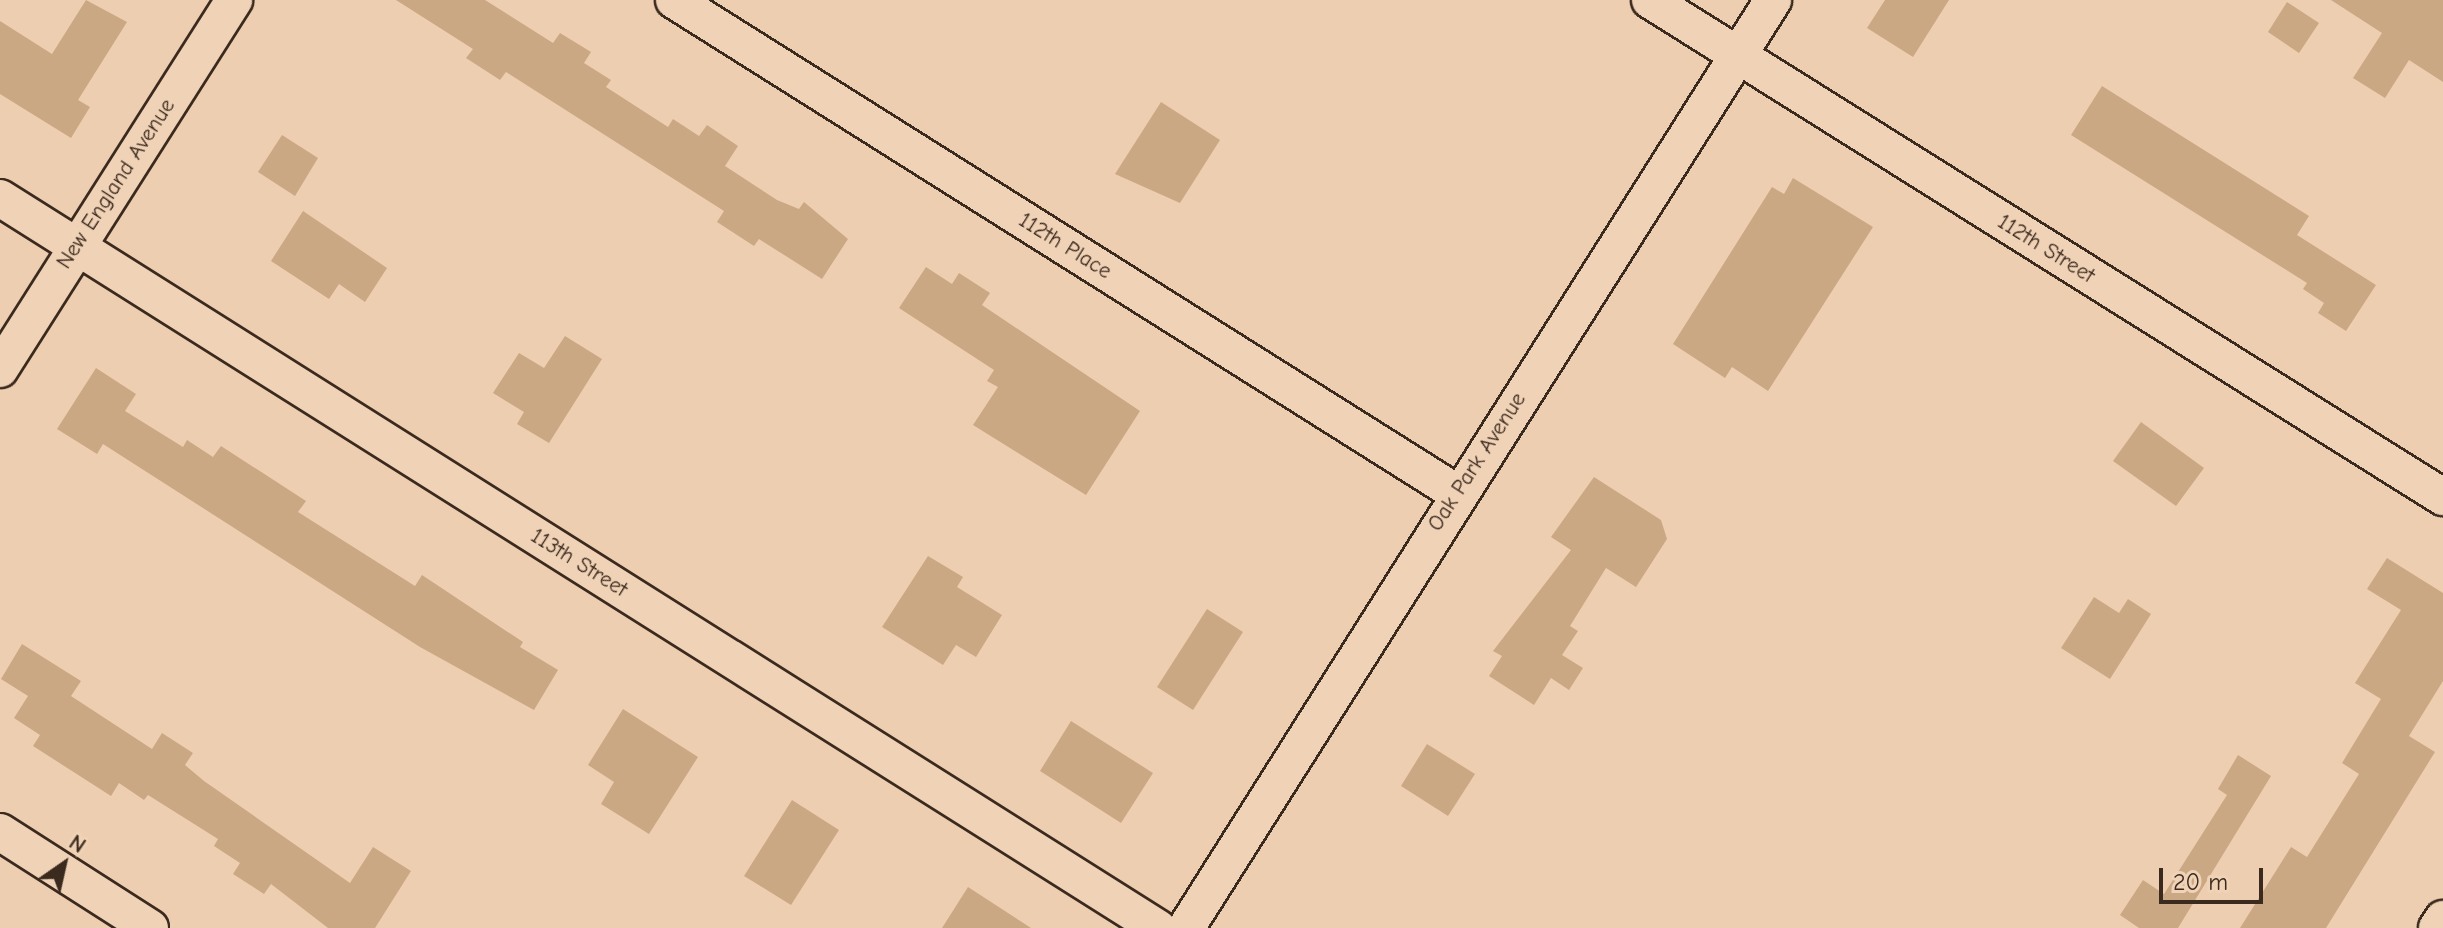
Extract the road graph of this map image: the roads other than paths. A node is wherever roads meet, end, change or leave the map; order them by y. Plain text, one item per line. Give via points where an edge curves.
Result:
1 (234, 0) edge
2 (674, 0) edge
3 (1650, 0) edge
4 (1773, 0) edge
5 (1738, 56) junction
6 (0, 198) edge
7 (76, 246) junction
8 (0, 369) edge
9 (1457, 493) junction
10 (2443, 497) edge
11 (0, 832) edge
12 (2443, 919) edge
13 (150, 928) edge
14 (1158, 928) edge
15 (1186, 928) edge
16 (2437, 928) edge

1 - 7 street, New England Avenue
2 - 9 street, 112th Place
3 - 5 street, 112th Street
4 - 5 street, Oak Park Avenue
5 - 9 street, Oak Park Avenue
5 - 10 street, 112th Street
6 - 7 street, 113th Street
7 - 8 street, New England Avenue
7 - 14 street, 113th Street
9 - 15 street, Oak Park Avenue
11 - 13 street
12 - 16 street

